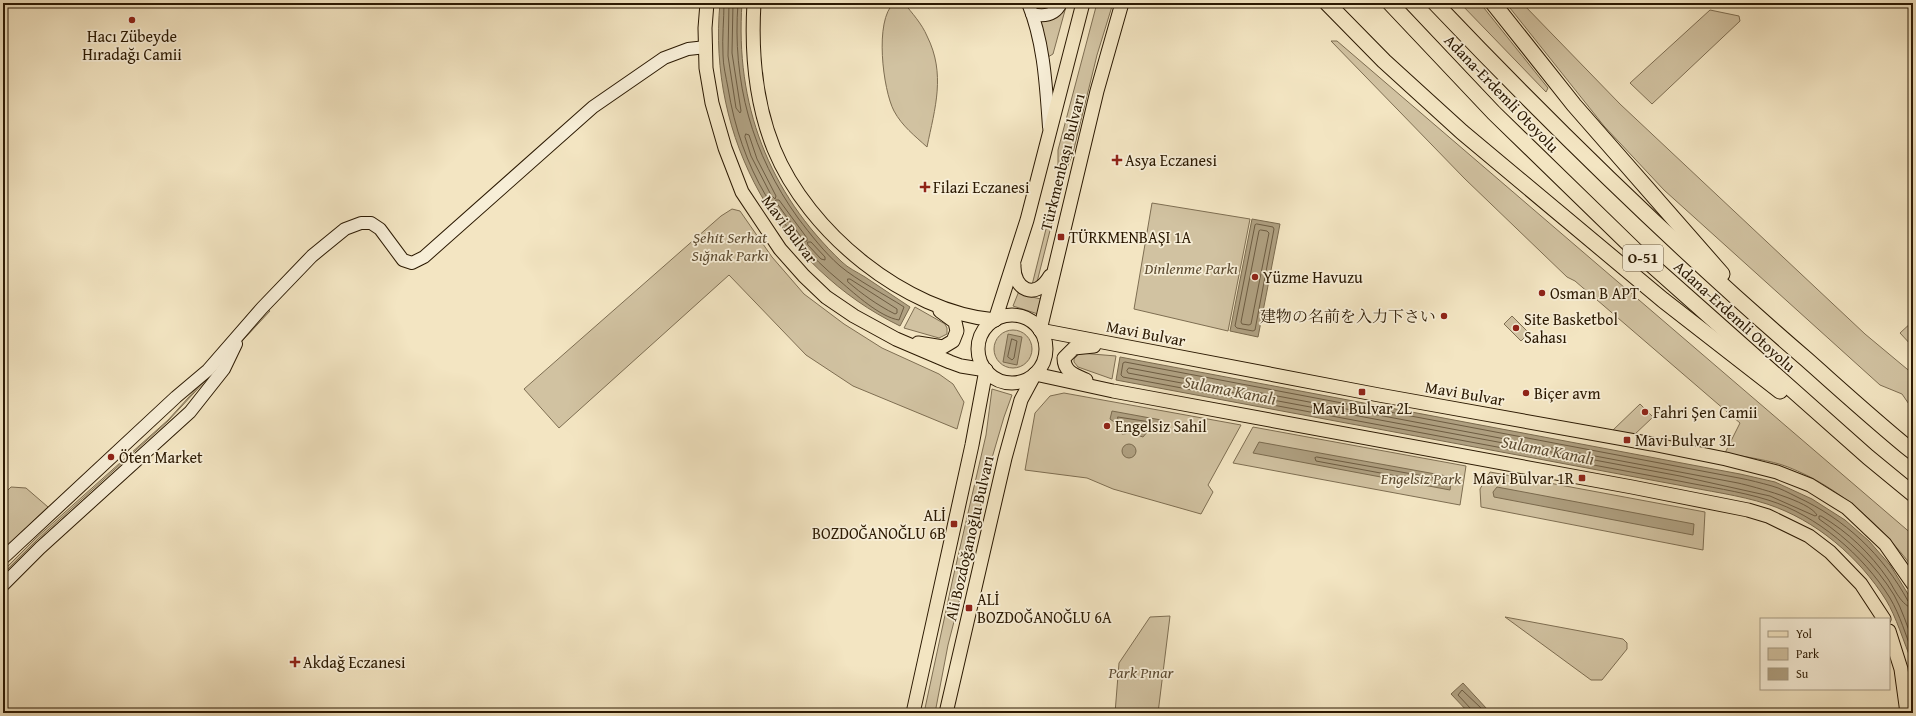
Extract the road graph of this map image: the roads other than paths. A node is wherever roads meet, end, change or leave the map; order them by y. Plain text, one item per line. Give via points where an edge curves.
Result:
1 (707, 3) edge
2 (754, 3) edge
3 (1061, 3) edge
4 (1083, 3) edge
5 (1122, 3) edge
6 (1327, 3) edge
7 (1390, 3) edge
8 (1435, 3) edge
9 (1493, 3) edge
10 (1030, 9) edge
11 (706, 47) junction
12 (1050, 130) junction
13 (1016, 255) junction
14 (1054, 267) junction
15 (918, 297) junction
16 (995, 320) junction
17 (248, 324) junction
18 (1766, 325) junction
19 (1040, 330) junction
20 (896, 339) junction
21 (1122, 346) junction
22 (986, 370) junction
23 (1035, 374) junction
24 (1113, 390) junction
25 (1913, 452) edge
26 (1868, 457) junction
27 (1913, 494) edge
28 (3, 558) edge
29 (1913, 584) edge
30 (3, 585) edge
31 (1883, 618) edge
32 (1890, 634) edge
33 (913, 713) edge
34 (946, 713) edge
35 (1907, 713) edge

1 - 11 main road, Mavi Bulvar
2 - 15 main road, Mavi Bulvar via 753,55 759,100 774,149 793,185 850,252
3 - 10 street via 1057,10 1049,15 1042,16
4 - 12 main road, Türkmenbaşı Bulvarı
5 - 14 main road, Türkmenbaşı Bulvarı via 1095,99
6 - 26 highway via 1384,61 1462,132 1688,320
7 - 26 highway, Adana-Erdemli Otoyolu / O-51 via 1494,113 1637,252
8 - 18 highway, Adana-Erdemli Otoyolu / O-51 via 1512,85 1645,215
9 - 18 highway via 1574,105
10 - 12 street via 1044,61
11 - 17 street via 688,49 664,58 593,107 424,257 412,262 404,260 380,229 371,223 361,223 345,229 312,256
11 - 20 main road, Mavi Bulvar via 706,68 712,103 736,180 751,207 780,249 826,297
12 - 13 main road, Türkmenbaşı Bulvarı
13 - 14 main road via 1014,266 1017,280 1025,289 1031,291 1044,286
13 - 16 main road, Türkmenbaşı Bulvarı
14 - 19 main road, Türkmenbaşı Bulvarı
15 - 16 main road, Mavi Bulvar via 954,312
15 - 20 main road via 955,322 957,331 953,341 943,347
16 - 19 main road via 1006,316 1018,316 1028,319
16 - 22 main road via 983,332 978,348 980,360
17 - 28 street via 208,370
17 - 30 street via 224,370 190,412 40,548
18 - 25 highway, Adana-Erdemli Otoyolu / O-51
19 - 21 main road, Mavi Bulvar
19 - 23 main road via 1046,345 1046,356
20 - 22 main road, Mavi Bulvar via 961,366
21 - 24 main road via 1082,346 1074,348 1064,358 1064,364 1071,374
21 - 29 main road, Mavi Bulvar via 1660,446 1777,472 1810,485 1847,508 1885,544
22 - 23 main road via 994,378 1016,383
22 - 33 main road, Ali Bozdoğanoğlu Bulvarı
23 - 24 main road
23 - 34 main road, Ali Bozdoğanoğlu Bulvarı via 1021,400 1005,458
24 - 31 main road via 1748,510 1768,516 1809,536 1830,552 1861,584
26 - 27 highway, Adana-Erdemli Otoyolu / O-51
32 - 35 main road via 1901,669

